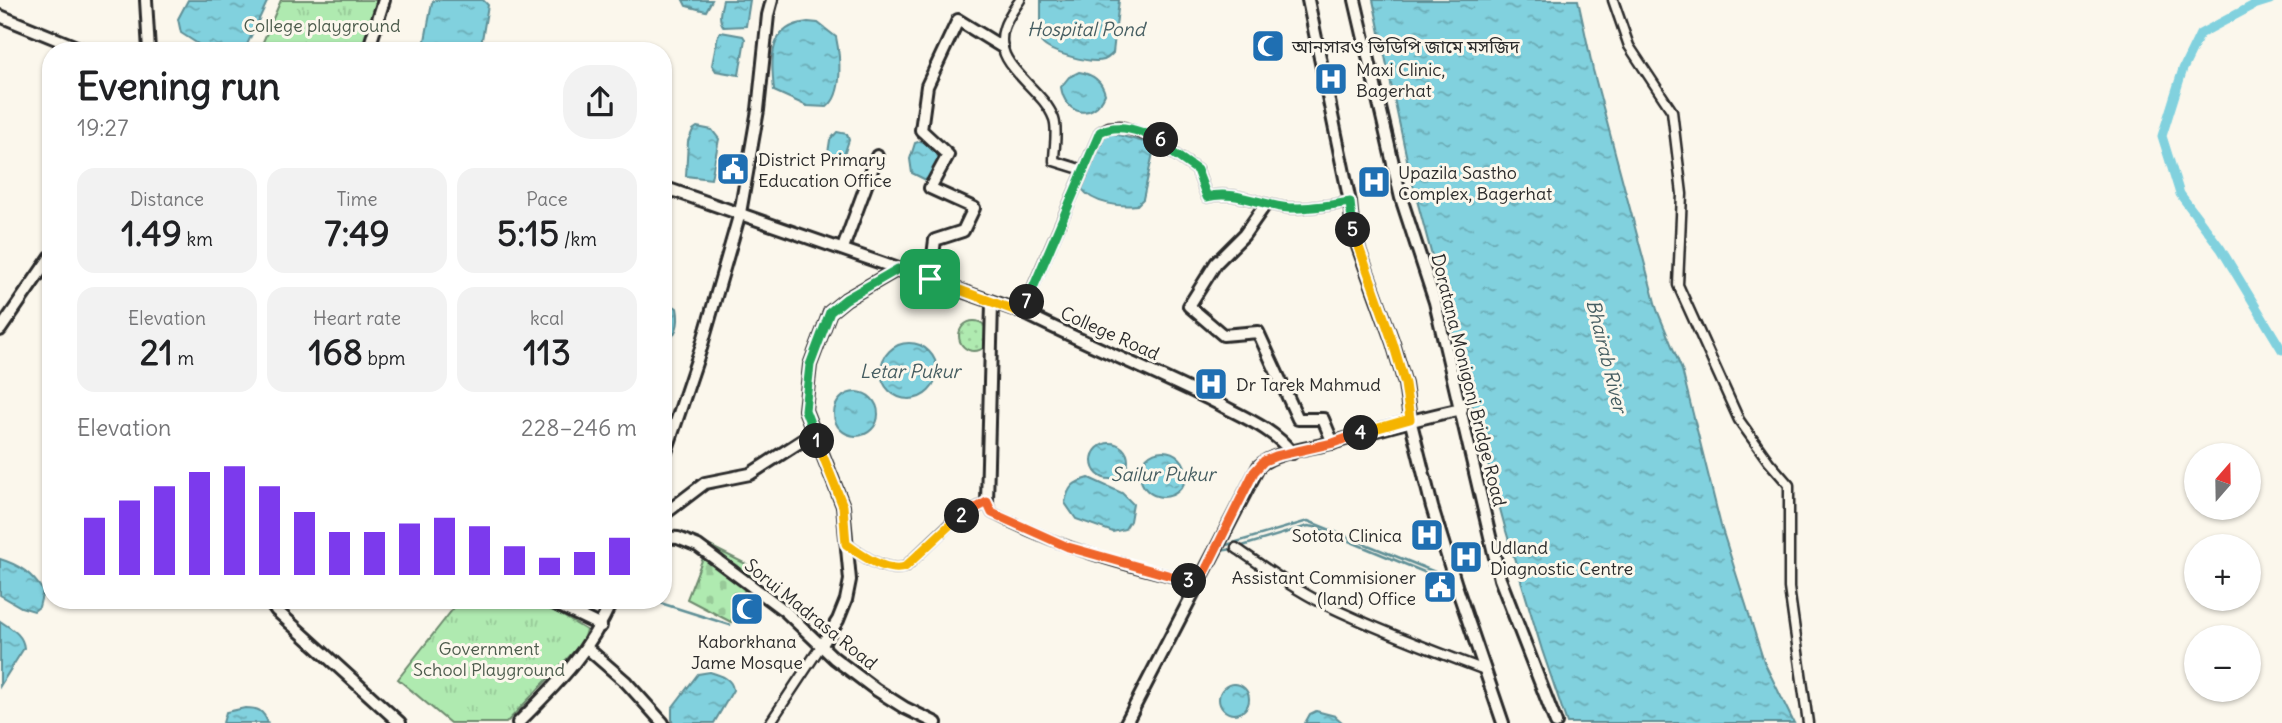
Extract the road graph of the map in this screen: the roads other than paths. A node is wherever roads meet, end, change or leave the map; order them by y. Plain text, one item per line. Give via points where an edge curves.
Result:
1 (146, 0) edge
2 (384, 0) edge
3 (772, 0) edge
4 (1020, 0) edge
5 (1308, 0) edge
6 (1354, 0) edge
7 (1613, 0) edge
8 (2, 20) edge
9 (62, 42) edge
10 (148, 42) edge
11 (371, 42) edge
12 (1002, 47) junction
13 (877, 156) dead end
14 (1083, 170) junction
15 (672, 190) edge
16 (1350, 202) junction
17 (1265, 205) junction
18 (740, 213) junction
19 (843, 248) junction
20 (42, 269) edge
21 (898, 269) junction
22 (930, 279) junction
23 (992, 303) junction
24 (1023, 312) junction
25 (0, 330) edge
26 (1462, 409) junction
27 (1410, 419) junction
28 (672, 434) edge
29 (815, 438) junction
30 (1333, 443) junction
31 (1292, 453) junction
32 (987, 502) junction
33 (672, 508) edge
34 (672, 538) edge
35 (846, 544) junction
36 (1236, 548) dead end
37 (1199, 583) junction
38 (275, 609) edge
39 (566, 609) edge
40 (608, 609) edge
41 (601, 626) junction
42 (821, 646) junction
43 (587, 648) junction
44 (1485, 670) junction
45 (400, 723) edge
46 (518, 723) edge
47 (663, 723) edge
48 (770, 723) edge
49 (936, 723) edge
50 (1126, 723) edge
51 (1503, 723) edge
52 (1556, 723) edge
53 (1808, 723) edge

1 - 10 street
2 - 11 street
3 - 18 street
4 - 12 street via 1003,31
5 - 16 street
6 - 26 street, Doratana Monigonj Bridge Road via 1401,198 1435,302
7 - 53 street via 1629,46 1672,111 1682,194 1678,285 1739,420 1789,485 1789,588
8 - 9 street
12 - 14 street via 1015,71 1039,93 1052,115 1054,161
12 - 22 street via 958,20 927,86 922,130 948,155 930,188 974,208 962,232 935,240
13 - 19 street
14 - 17 street via 1100,132 1120,126 1160,140 1197,170 1207,197 1223,194
14 - 24 street
15 - 18 street, College Road
16 - 17 street via 1292,208
16 - 27 street via 1353,233 1393,343
17 - 30 street via 1244,236 1216,263 1189,306 1223,335 1258,332 1298,419 1323,419
18 - 19 street, College Road
18 - 28 street
19 - 21 street, College Road
20 - 25 street
21 - 22 street, College Road
21 - 29 street via 830,312 810,365 805,410
22 - 23 street, College Road
23 - 24 street, College Road
23 - 32 street
24 - 31 street, College Road via 1230,411 1282,441
26 - 27 street
26 - 52 street, Doratana Monigonj Bridge Road via 1500,579
27 - 30 street
27 - 44 street via 1432,507
29 - 33 street via 803,440 750,474 705,483
29 - 35 street via 843,506
30 - 31 street
31 - 37 street via 1264,461 1254,472
32 - 35 street via 953,522 899,569 864,557
32 - 37 street via 992,513 1068,547
34 - 42 street, Sorui Madrasa Road via 698,546 785,611
35 - 42 street via 850,580 846,600
36 - 44 street via 1326,604
37 - 50 street
38 - 45 street
39 - 41 street
40 - 41 street
41 - 43 street
42 - 48 street
42 - 49 street, Sorui Madrasa Road via 875,689
43 - 46 street
43 - 47 street
44 - 51 street

